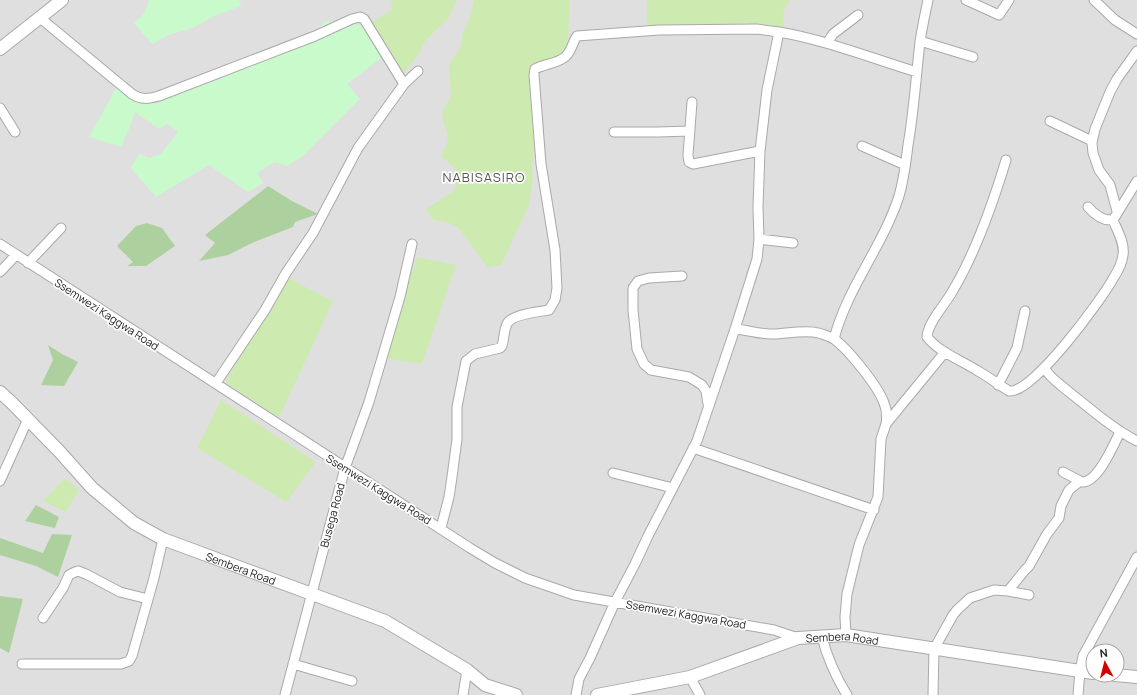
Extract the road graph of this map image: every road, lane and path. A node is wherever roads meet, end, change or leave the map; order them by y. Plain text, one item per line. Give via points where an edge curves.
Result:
1 (928, 0) edge
2 (966, 0) edge
3 (1009, 0) edge
4 (1094, 0) edge
5 (57, 1) edge
6 (858, 15) dead end
7 (40, 17) junction
8 (779, 32) junction
9 (1137, 34) edge
10 (920, 41) junction
11 (827, 43) junction
12 (0, 49) edge
13 (1137, 51) edge
14 (974, 57) dead end
15 (418, 71) dead end
16 (917, 72) junction
17 (404, 84) junction
18 (692, 102) dead end
19 (0, 108) edge
20 (1050, 121) dead end
21 (690, 131) junction
22 (16, 132) dead end
23 (614, 132) dead end
24 (1092, 141) junction
25 (862, 146) dead end
26 (760, 151) junction
27 (1006, 160) dead end
28 (905, 165) junction
29 (1137, 182) edge
30 (1088, 207) dead end
31 (1117, 211) junction
32 (1113, 220) junction
33 (61, 228) dead end
34 (759, 239) junction
35 (793, 243) dead end
36 (0, 244) edge
37 (412, 244) dead end
38 (16, 255) junction
39 (28, 263) junction
40 (0, 272) edge
41 (682, 276) dead end
42 (1025, 311) dead end
43 (735, 329) junction
44 (834, 339) junction
45 (945, 352) junction
46 (1045, 369) junction
47 (216, 384) junction
48 (998, 385) junction
49 (0, 392) edge
50 (708, 406) junction
51 (28, 419) junction
52 (886, 424) junction
53 (1120, 432) junction
54 (1137, 442) edge
55 (693, 448) junction
56 (345, 468) junction
57 (1063, 472) dead end
58 (613, 473) dead end
59 (1080, 481) junction
60 (0, 482) edge
61 (673, 488) junction
62 (874, 510) junction
63 (441, 528) junction
64 (163, 539) junction
65 (1137, 557) edge
66 (1008, 591) junction
67 (311, 594) junction
68 (1029, 595) dead end
69 (148, 599) junction
70 (615, 602) junction
71 (43, 618) dead end
72 (846, 635) junction
73 (822, 637) junction
74 (798, 638) junction
75 (934, 649) junction
76 (22, 664) dead end
77 (293, 664) junction
78 (467, 670) junction
79 (1080, 671) junction
80 (1085, 672) edge
81 (1125, 676) edge
82 (690, 677) junction
83 (1137, 677) edge
84 (352, 681) dead end
85 (285, 695) edge
86 (463, 695) edge
87 (516, 695) edge
88 (576, 695) edge
89 (597, 695) edge
90 (700, 695) edge
91 (847, 695) edge
92 (933, 695) edge
93 (1078, 695) edge

1 - 10 street
2 - 3 street via 1000,15
4 - 9 street via 1115,20
5 - 7 street
6 - 11 street via 833,34
7 - 12 street
7 - 17 street via 132,94 143,99 159,96 314,36 356,17 364,19
8 - 11 street
8 - 26 street via 767,90
8 - 63 street via 757,29 659,30 577,36 565,57 535,69 541,164 554,250 557,288 555,300 549,310 511,319 500,348 475,354 466,361 457,407 457,439 452,477
10 - 14 street
10 - 16 street
11 - 16 street
13 - 24 street via 1110,92
15 - 17 street
16 - 28 street
17 - 47 street via 358,148 313,233
18 - 21 street
19 - 22 street
20 - 24 street
21 - 23 street
21 - 26 street via 688,155 689,162 693,164
24 - 31 street via 1093,152 1100,170 1110,185
25 - 28 street
26 - 34 street
27 - 45 street via 970,257 952,292 929,327 927,337
28 - 44 street via 892,214 845,306
29 - 31 street
30 - 32 street via 1107,220
31 - 32 street
32 - 46 street via 1123,248 1115,276 1084,321
33 - 39 street
34 - 35 street
34 - 43 street via 757,259
36 - 38 street, Ssemwezi Kaggwa Road
37 - 56 street, Busega Road via 400,297 369,402
38 - 39 street, Ssemwezi Kaggwa Road
38 - 40 street
39 - 47 street, Ssemwezi Kaggwa Road
41 - 50 street via 649,278 638,281 633,288 637,349 644,364 651,370 689,377 702,385 706,390
42 - 48 street via 1017,348
43 - 44 street via 769,334 812,332
43 - 50 street
44 - 52 street via 873,384 884,403
45 - 48 street
45 - 52 street
46 - 48 street via 1014,392
46 - 53 street via 1049,376
47 - 56 street, Ssemwezi Kaggwa Road
49 - 51 street, Sembera Road
50 - 55 street
51 - 60 street
51 - 64 street, Sembera Road via 111,505 134,523
52 - 62 street via 881,439 878,497
53 - 54 street
53 - 59 street via 1099,471 1089,481
55 - 61 street
55 - 62 street
56 - 63 street, Ssemwezi Kaggwa Road
56 - 67 street, Busega Road
57 - 59 street
58 - 61 street
59 - 66 street via 1069,490 1061,506 1059,518 1029,566
61 - 70 street
62 - 72 street via 859,545 847,594
63 - 70 street, Ssemwezi Kaggwa Road via 495,563 525,578 574,595
64 - 67 street, Sembera Road
64 - 69 street
65 - 79 street via 1083,656
66 - 68 street
66 - 75 street via 994,590 968,599 953,615
67 - 77 street, Busega Road
67 - 78 street, Sembera Road via 386,621
69 - 71 street via 120,592 82,572 75,572 69,575
69 - 76 street via 129,661 121,664
70 - 74 street, Ssemwezi Kaggwa Road via 774,630
70 - 88 street via 579,679
72 - 73 street, Sembera Road
72 - 75 street, Sembera Road
73 - 74 street, Sembera Road
73 - 91 street via 838,681
74 - 82 street, Sembera Road
75 - 79 street, Sembera Road
75 - 92 street
77 - 84 street
77 - 85 street, Busega Road
78 - 86 street
78 - 87 street, Sembera Road via 485,685
79 - 80 street, Sembera Road
79 - 93 street
81 - 83 street
82 - 89 street, Sembera Road
82 - 90 street

